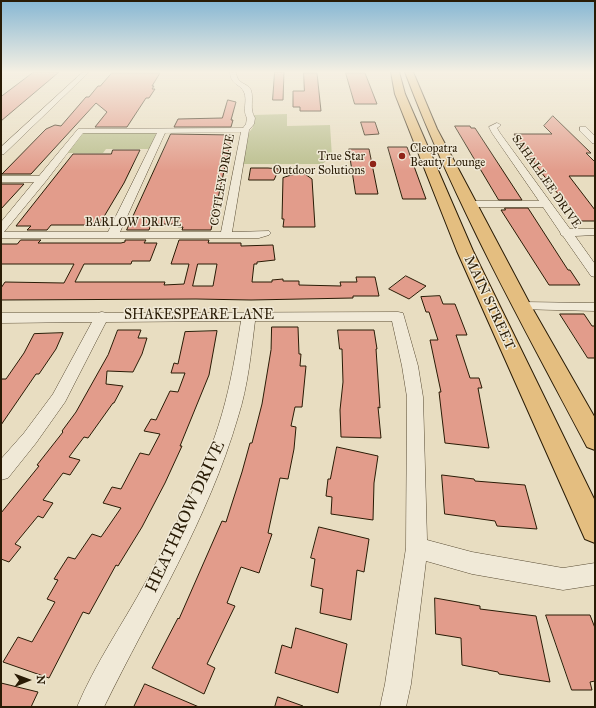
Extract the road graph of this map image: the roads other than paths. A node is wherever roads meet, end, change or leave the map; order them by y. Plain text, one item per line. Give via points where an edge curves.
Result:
1 (51, 105) edge
2 (249, 105) edge
3 (405, 105) edge
4 (422, 105) edge
5 (248, 113) junction
6 (242, 123) junction
7 (497, 125) dead end
8 (595, 129) edge
9 (162, 131) junction
10 (595, 141) edge
11 (1, 152) edge
12 (1, 179) edge
13 (43, 179) junction
14 (545, 204) junction
15 (470, 205) junction
16 (446, 206) junction
17 (1, 228) edge
18 (565, 232) junction
19 (595, 232) edge
20 (265, 233) dead end
21 (226, 235) junction
22 (1, 236) edge
23 (112, 236) junction
24 (595, 273) edge
25 (522, 306) junction
26 (595, 307) edge
27 (102, 316) junction
28 (249, 316) junction
29 (1, 318) edge
30 (595, 440) edge
31 (1, 472) edge
32 (595, 530) edge
33 (417, 548) junction
34 (595, 574) edge
35 (90, 707) edge
36 (393, 707) edge

1 - 11 street
2 - 5 street
3 - 16 main road, MAIN STREET
4 - 15 main road, MAIN STREET
5 - 6 street, COTLEY DRIVE
5 - 6 street, COTLEY DRIVE via 251,118 250,124
6 - 9 street
6 - 21 street, COTLEY DRIVE
7 - 14 street, SAHALLEE DRIVE via 493,127 496,133
8 - 10 street via 583,129
9 - 13 street via 81,131
9 - 23 street
12 - 13 street
13 - 17 street
14 - 15 street
14 - 18 street, SAHALLEE DRIVE
15 - 16 main road
15 - 25 main road, MAIN STREET
16 - 32 main road, MAIN STREET
18 - 19 street
18 - 24 street, SAHALLEE DRIVE
20 - 21 street, BARLOW DRIVE
21 - 23 street, BARLOW DRIVE
22 - 23 street, BARLOW DRIVE
25 - 26 street
25 - 30 main road, MAIN STREET
27 - 28 street, SHAKESPEARE LANE
27 - 29 street, SHAKESPEARE LANE
27 - 31 street via 59,398
28 - 33 street, SHAKESPEARE LANE via 398,316 410,366 414,397
28 - 35 street, HEATHROW DRIVE via 238,387 226,429 205,482 151,594
33 - 34 street via 472,563 563,579
33 - 36 street

